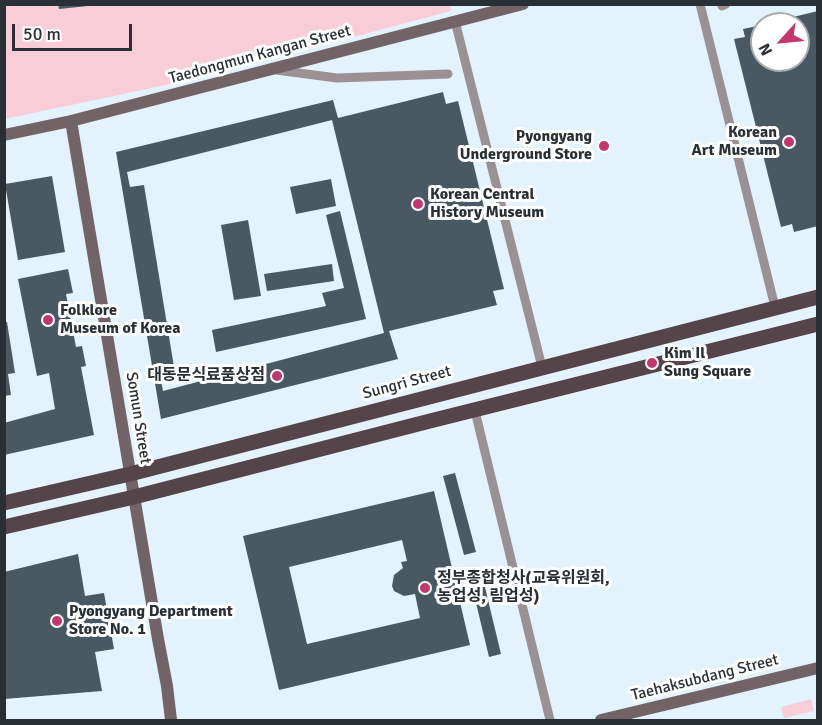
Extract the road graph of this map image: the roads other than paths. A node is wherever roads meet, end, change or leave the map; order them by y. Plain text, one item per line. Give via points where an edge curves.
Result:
1 (523, 4) edge
2 (700, 4) edge
3 (455, 21) junction
4 (269, 69) junction
5 (448, 74) dead end
6 (71, 121) junction
7 (4, 135) edge
8 (818, 297) edge
9 (775, 308) junction
10 (818, 324) edge
11 (542, 367) junction
12 (475, 411) junction
13 (130, 474) junction
14 (134, 497) junction
15 (4, 503) edge
16 (4, 527) edge
17 (818, 668) edge
18 (171, 720) edge
19 (550, 720) edge
20 (601, 720) edge

1 - 3 street, Taedongmun Kangan Street
2 - 9 lane
3 - 4 street, Taedongmun Kangan Street
3 - 11 lane
4 - 5 lane via 337,78
4 - 6 street, Taedongmun Kangan Street
6 - 7 street, Taedongmun Kangan Street
6 - 13 street, Somun Street
8 - 9 main road, Sungri Street
9 - 11 main road, Sungri Street
10 - 12 main road
11 - 13 main road, Sungri Street
12 - 14 main road
12 - 19 lane
13 - 14 street, Somun Street
13 - 15 main road, Sungri Street
14 - 16 main road
14 - 18 street, Somun Street
17 - 20 street, Taehaksubdang Street

